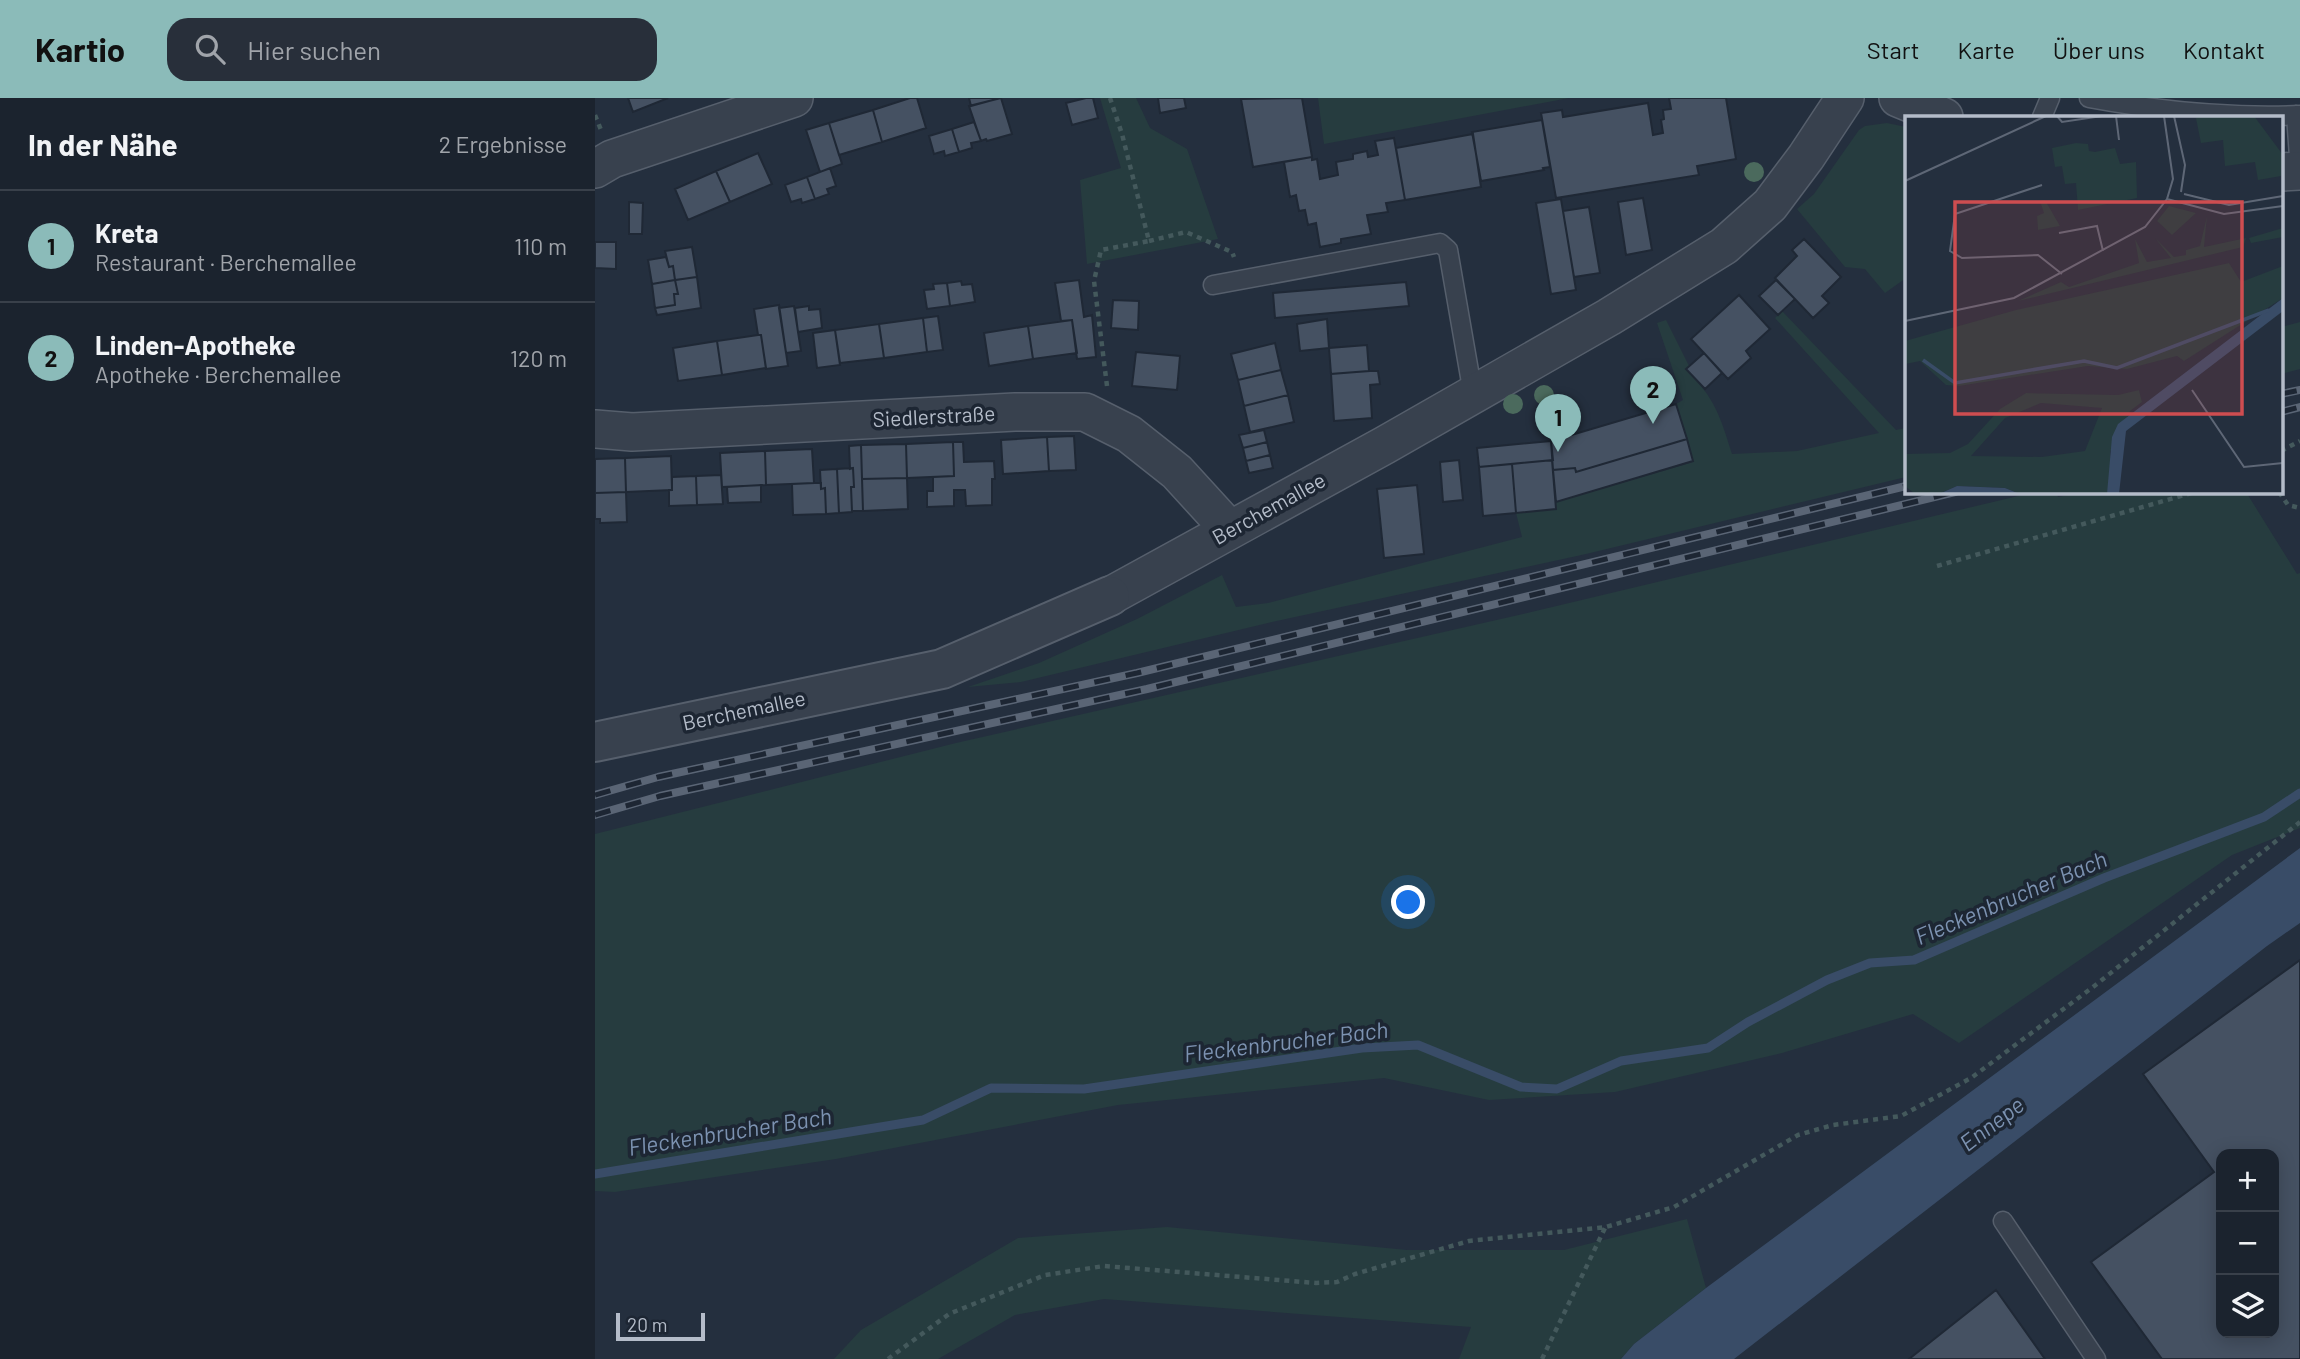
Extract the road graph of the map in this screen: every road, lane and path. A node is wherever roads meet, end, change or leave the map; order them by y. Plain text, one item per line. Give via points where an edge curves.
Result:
1 (794, 98) edge
2 (1110, 98) edge
3 (1845, 98) edge
4 (1898, 98) edge
5 (2050, 98) edge
6 (2089, 98) edge
7 (2298, 115) edge
8 (1942, 116) edge
9 (2042, 116) edge
10 (595, 169) edge
11 (2300, 171) edge
12 (1149, 242) junction
13 (1240, 280) junction
14 (1213, 285) dead end
15 (1473, 394) junction
16 (1111, 425) junction
17 (595, 429) edge
18 (2300, 441) edge
19 (2283, 450) edge
20 (2188, 494) edge
21 (2280, 494) edge
22 (2300, 508) edge
23 (1230, 530) junction
24 (1937, 566) dead end
25 (1110, 596) joint
26 (595, 742) edge
27 (2300, 822) edge
28 (2003, 1222) dead end
29 (1606, 1227) junction
30 (888, 1359) edge
31 (1542, 1359) edge
32 (2096, 1359) edge

1 - 10 street via 612,159
2 - 12 path
3 - 15 street, Berchemallee via 1770,205 1724,246
4 - 8 street
5 - 9 lane
6 - 7 lane via 2225,116
7 - 11 lane
12 - 13 path via 1186,232 1232,253
12 - 16 path via 1101,250 1094,281
13 - 14 lane
13 - 15 lane via 1440,243 1448,250
15 - 23 street, Berchemallee
16 - 17 street, Siedlerstraße via 1085,412 1015,412 632,432
16 - 23 street, Siedlerstraße via 1177,472
18 - 19 path
20 - 24 path
21 - 22 path via 2288,505
23 - 25 street, Berchemallee
25 - 26 street, Berchemallee via 942,669
27 - 29 path via 1971,1078 1901,1116 1798,1135 1674,1207
28 - 32 lane
29 - 30 path via 1469,1241 1337,1282 1104,1266 1045,1275 949,1314
29 - 31 path

